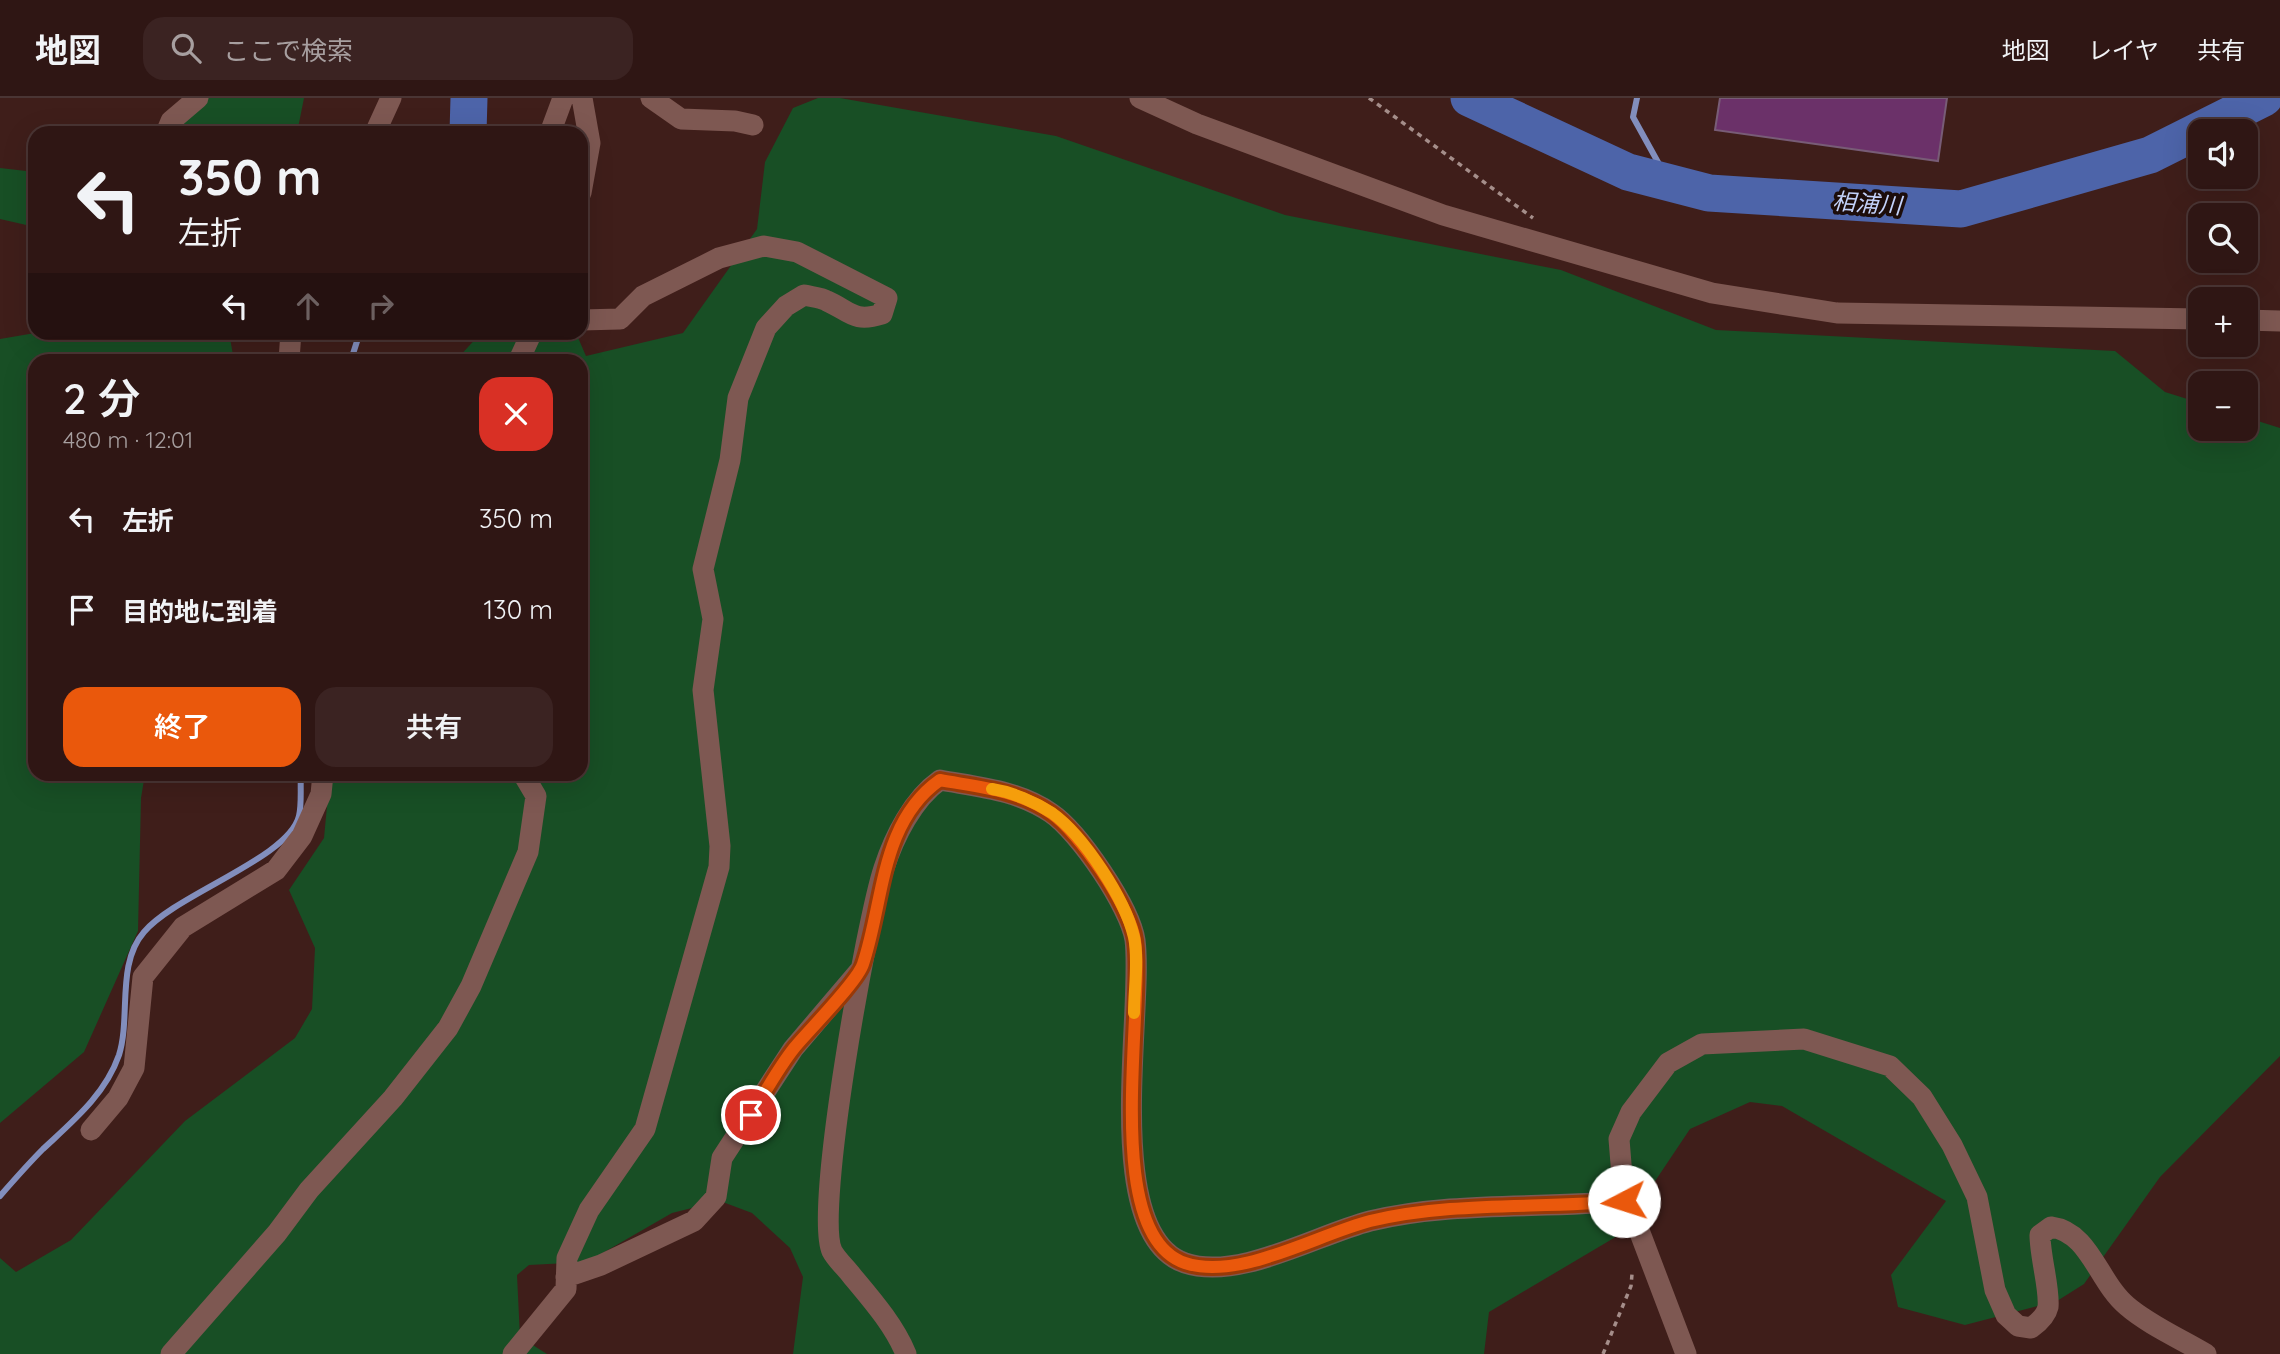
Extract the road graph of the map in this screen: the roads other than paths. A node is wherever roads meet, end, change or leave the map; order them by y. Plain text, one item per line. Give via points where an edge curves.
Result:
1 (198, 98) edge
2 (391, 98) edge
3 (563, 98) edge
4 (582, 98) edge
5 (650, 98) edge
6 (1140, 98) edge
7 (670, 123) dead end
8 (753, 125) dead end
9 (169, 126) edge
10 (378, 126) edge
11 (553, 126) edge
12 (587, 126) edge
13 (588, 132) edge
14 (588, 154) edge
15 (2188, 319) edge
16 (588, 320) edge
17 (2258, 320) edge
18 (2280, 321) edge
19 (322, 781) edge
20 (527, 781) edge
21 (863, 967) junction
22 (91, 1130) dead end
23 (1624, 1201) junction
24 (566, 1277) junction
25 (171, 1354) edge
26 (513, 1354) edge
27 (906, 1354) edge
28 (1686, 1354) edge
29 (2207, 1354) edge

1 - 9 street
2 - 10 street
3 - 11 street
4 - 12 street
5 - 7 street
5 - 8 street via 681,118
6 - 15 street via 1210,129 1443,215 1712,293 1837,313
13 - 14 street
16 - 24 street via 620,319 643,296 719,258 764,246 797,251 887,298 882,314 868,318 846,314 828,301 804,295 786,306 766,328 737,398 730,460 703,569 713,619 703,690 719,867 645,1129 589,1210 567,1258
17 - 18 street
19 - 22 street via 302,836 276,870 183,927 143,977 134,1068 118,1098
20 - 25 street via 536,796 528,852 471,986 448,1028
21 - 23 street via 884,868 911,810 929,788 940,780 1008,792 1051,812 1071,830 1123,905 1135,940 1131,1124 1139,1202 1151,1234 1167,1252 1185,1263 1219,1267 1256,1260 1369,1222 1419,1212
21 - 24 street via 793,1049 722,1158 716,1196 694,1221
21 - 27 street via 840,1098 826,1222 832,1251 894,1330
23 - 28 street
23 - 29 street via 1619,1139 1631,1112 1668,1063 1702,1044 1756,1040 1804,1040 1852,1052 1890,1066 1922,1097 1952,1145 1978,1197 1995,1290 2006,1315 2018,1326 2031,1328 2048,1307 2040,1235 2050,1227 2065,1229 2077,1237 2127,1307
24 - 26 street via 566,1289

